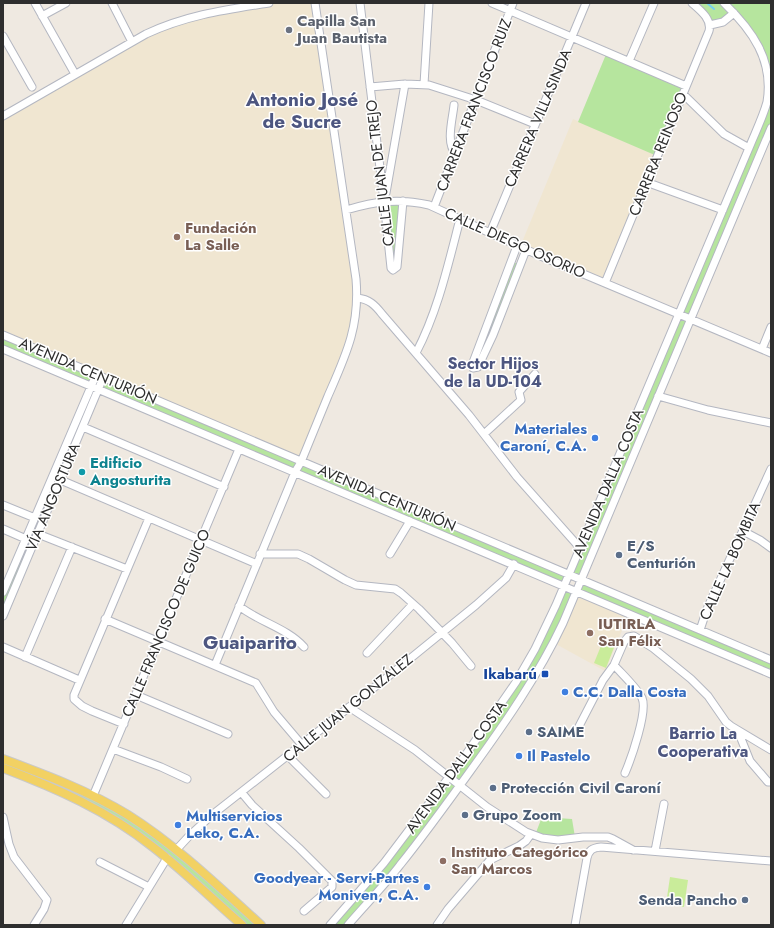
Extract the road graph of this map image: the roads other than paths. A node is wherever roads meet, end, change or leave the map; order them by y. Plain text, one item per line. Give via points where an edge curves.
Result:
1 (35, 3) edge
2 (66, 3) edge
3 (112, 3) edge
4 (269, 3) edge
5 (315, 3) edge
6 (360, 3) edge
7 (428, 3) edge
8 (492, 3) edge
9 (513, 3) edge
10 (586, 3) edge
11 (654, 3) edge
12 (692, 3) edge
13 (724, 3) edge
14 (242, 5) edge
15 (731, 9) edge
16 (510, 10) junction
17 (42, 16) junction
18 (710, 25) junction
19 (3, 36) edge
20 (572, 37) junction
21 (132, 42) junction
22 (629, 61) junction
23 (75, 74) junction
24 (405, 84) junction
25 (424, 84) junction
26 (686, 86) junction
27 (32, 87) dead end
28 (370, 87) junction
29 (682, 94) junction
30 (476, 100) junction
31 (454, 105) dead end
32 (3, 116) edge
33 (535, 124) junction
34 (771, 128) edge
35 (749, 148) junction
36 (456, 153) junction
37 (646, 182) junction
38 (384, 201) junction
39 (403, 201) junction
40 (434, 207) junction
41 (346, 210) junction
42 (723, 210) junction
43 (460, 219) junction
44 (490, 233) junction
45 (517, 246) junction
46 (526, 250) junction
47 (605, 283) junction
48 (357, 298) junction
49 (679, 314) junction
50 (690, 319) junction
51 (771, 327) edge
52 (3, 335) edge
53 (3, 349) edge
54 (762, 349) junction
55 (416, 353) junction
56 (771, 353) edge
57 (535, 374) dead end
58 (96, 375) junction
59 (103, 378) junction
60 (79, 381) junction
61 (91, 386) junction
62 (99, 390) junction
63 (112, 395) junction
64 (658, 396) junction
65 (95, 398) junction
66 (85, 400) junction
67 (771, 423) edge
68 (83, 426) junction
69 (484, 434) junction
70 (239, 449) junction
71 (301, 462) junction
72 (771, 469) edge
73 (295, 472) junction
74 (52, 477) junction
75 (60, 480) junction
76 (224, 487) junction
77 (3, 505) edge
78 (35, 518) junction
79 (149, 518) junction
80 (410, 521) junction
81 (3, 529) edge
82 (743, 531) junction
83 (38, 534) junction
84 (26, 539) junction
85 (201, 540) junction
86 (72, 547) junction
87 (580, 548) junction
88 (771, 548) edge
89 (260, 554) junction
90 (390, 554) dead end
91 (256, 564) junction
92 (514, 564) junction
93 (127, 569) junction
94 (569, 575) junction
95 (580, 579) junction
96 (564, 586) junction
97 (576, 591) junction
98 (3, 592) edge
99 (413, 604) junction
100 (239, 606) junction
101 (3, 616) edge
102 (106, 619) junction
103 (700, 630) junction
104 (442, 632) junction
105 (159, 641) junction
106 (304, 646) dead end
107 (3, 647) edge
108 (367, 653) dead end
109 (25, 657) junction
110 (771, 660) edge
111 (215, 665) junction
112 (614, 665) junction
113 (471, 666) dead end
114 (771, 674) edge
115 (79, 680) junction
116 (136, 695) junction
117 (349, 707) junction
118 (124, 724) junction
119 (738, 731) junction
120 (228, 734) dead end
121 (575, 734) dead end
122 (302, 745) junction
123 (113, 749) junction
124 (771, 750) edge
125 (288, 756) junction
126 (3, 759) edge
127 (3, 768) edge
128 (625, 773) dead end
129 (449, 778) junction
130 (187, 779) dead end
131 (771, 782) edge
132 (460, 786) junction
133 (242, 793) junction
134 (326, 794) dead end
135 (93, 796) junction
136 (664, 804) dead end
137 (3, 817) edge
138 (532, 834) junction
139 (6, 846) edge
140 (177, 849) junction
141 (633, 850) junction
142 (655, 851) junction
143 (167, 858) junction
144 (771, 861) edge
145 (100, 862) dead end
146 (149, 887) junction
147 (304, 911) dead end
148 (34, 925) edge
149 (126, 925) edge
150 (242, 925) edge
151 (261, 925) edge
152 (330, 925) edge
153 (348, 925) edge
154 (437, 925) edge
155 (575, 925) edge

1 - 17 street
2 - 17 street
3 - 21 street
4 - 14 street
5 - 41 street
6 - 28 street, CALLE JUAN DE TREJO
7 - 25 street
8 - 16 street
9 - 16 street, CARRERA FRANCISCO RUIZ
10 - 20 street, CARRERA VILLASINDA
11 - 22 street
12 - 18 street via 705,15
13 - 15 street, AVENIDA DALLA COSTA
14 - 21 street via 176,21
15 - 18 street via 723,22
15 - 35 street, AVENIDA DALLA COSTA via 756,40 767,73 767,100
16 - 20 street
16 - 30 street, CARRERA FRANCISCO RUIZ
17 - 23 street
18 - 26 street, CARRERA REINOSO
19 - 27 street
20 - 22 street
20 - 33 street, CARRERA VILLASINDA
21 - 23 street
22 - 26 street
23 - 32 street
24 - 25 street
24 - 28 street
24 - 38 street
25 - 30 street
26 - 29 street, CARRERA REINOSO
28 - 38 street, CALLE JUAN DE TREJO
29 - 35 street via 724,134
29 - 37 street, CARRERA REINOSO
30 - 33 street
30 - 36 street, CARRERA FRANCISCO RUIZ
31 - 36 street via 450,142 452,150
33 - 44 street, CARRERA VILLASINDA
34 - 50 street, AVENIDA DALLA COSTA
35 - 42 street, AVENIDA DALLA COSTA
36 - 40 street, CARRERA FRANCISCO RUIZ
37 - 42 street
37 - 47 street, CARRERA REINOSO
38 - 39 street, CALLE DIEGO OSORIO
38 - 39 street, CALLE JUAN DE TREJO via 393,270 397,267
38 - 41 street, CALLE DIEGO OSORIO
39 - 40 street, CALLE DIEGO OSORIO
40 - 43 street, CALLE DIEGO OSORIO
41 - 48 street
42 - 49 street, AVENIDA DALLA COSTA
43 - 44 street, CALLE DIEGO OSORIO
43 - 55 street via 440,294
44 - 45 street, CALLE DIEGO OSORIO
45 - 46 street, CALLE DIEGO OSORIO
45 - 46 street via 473,368 478,367 490,341
46 - 47 street, CALLE DIEGO OSORIO
47 - 49 street, CALLE DIEGO OSORIO
48 - 55 street via 366,299 375,306
48 - 71 street via 350,343
49 - 50 street, CALLE DIEGO OSORIO
49 - 87 street, AVENIDA DALLA COSTA
50 - 54 street, CALLE DIEGO OSORIO
50 - 64 street, AVENIDA DALLA COSTA
51 - 54 street
52 - 58 street, AVENIDA CENTURIÓN
53 - 60 street, AVENIDA CENTURIÓN
54 - 56 street, CALLE DIEGO OSORIO
55 - 69 street
57 - 69 street via 519,392 521,400
58 - 59 street, AVENIDA CENTURIÓN
58 - 61 street, VÍA ANGOSTURA
59 - 62 street, VÍA ANGOSTURA
59 - 71 street, AVENIDA CENTURIÓN
60 - 61 street, AVENIDA CENTURIÓN
60 - 66 street, AVENIDA CENTURIÓN via 84,388
61 - 62 street, AVENIDA CENTURIÓN
61 - 66 street, VÍA ANGOSTURA
62 - 63 street, AVENIDA CENTURIÓN
62 - 65 street, VÍA ANGOSTURA
63 - 65 street, AVENIDA CENTURIÓN
63 - 70 street, AVENIDA CENTURIÓN
64 - 67 street
64 - 95 street, AVENIDA DALLA COSTA
65 - 68 street, VÍA ANGOSTURA
66 - 74 street, VÍA ANGOSTURA
68 - 75 street, VÍA ANGOSTURA
68 - 76 street
69 - 87 street
70 - 73 street, AVENIDA CENTURIÓN
70 - 76 street, CALLE FRANCISCO DE GUICO
71 - 73 street
71 - 94 street, AVENIDA CENTURIÓN
72 - 82 street, CALLE LA BOMBITA
73 - 80 street, AVENIDA CENTURIÓN
73 - 89 street
74 - 75 street
74 - 78 street, VÍA ANGOSTURA
75 - 79 street
75 - 83 street, VÍA ANGOSTURA
76 - 85 street, CALLE FRANCISCO DE GUICO
77 - 78 street
78 - 84 street, VÍA ANGOSTURA
79 - 85 street
79 - 93 street
80 - 90 street
80 - 92 street, AVENIDA CENTURIÓN
81 - 84 street
82 - 88 street
82 - 103 street, CALLE LA BOMBITA
83 - 86 street
83 - 101 street, VÍA ANGOSTURA
84 - 98 street, VÍA ANGOSTURA
85 - 91 street
85 - 105 street, CALLE FRANCISCO DE GUICO
86 - 93 street
86 - 109 street
87 - 94 street, AVENIDA DALLA COSTA
89 - 91 street
89 - 99 street via 291,553 303,556 356,585 395,589
91 - 100 street
92 - 96 street, AVENIDA CENTURIÓN
92 - 104 street, CALLE JUAN GONZÁLEZ via 510,574 500,585
93 - 102 street
94 - 95 street, AVENIDA CENTURIÓN
94 - 96 street, AVENIDA DALLA COSTA
95 - 97 street, AVENIDA DALLA COSTA
95 - 103 street, AVENIDA CENTURIÓN
96 - 97 street, AVENIDA CENTURIÓN
96 - 129 street, AVENIDA DALLA COSTA via 544,632 520,677
97 - 114 street, AVENIDA CENTURIÓN
97 - 132 street, AVENIDA DALLA COSTA via 556,637 532,682
99 - 104 street
99 - 108 street
100 - 106 street via 249,614 297,638
100 - 111 street
102 - 105 street
102 - 115 street
103 - 110 street, AVENIDA CENTURIÓN
104 - 113 street
104 - 117 street, CALLE JUAN GONZÁLEZ
105 - 111 street
105 - 116 street, CALLE FRANCISCO DE GUICO
107 - 109 street
109 - 115 street
111 - 122 street via 256,683 274,712
112 - 119 street via 628,637 639,638 691,679 708,696 726,722
112 - 121 street via 603,680
112 - 128 street via 644,703 644,715
115 - 118 street via 74,699 92,711
116 - 118 street, CALLE FRANCISCO DE GUICO
116 - 120 street
117 - 122 street, CALLE JUAN GONZÁLEZ
117 - 129 street via 415,750
118 - 123 street, CALLE FRANCISCO DE GUICO
119 - 124 street
119 - 131 street via 752,765 768,782
122 - 125 street, CALLE JUAN GONZÁLEZ
123 - 130 street
123 - 135 street, CALLE FRANCISCO DE GUICO
125 - 133 street, CALLE JUAN GONZÁLEZ
125 - 134 street
126 - 135 main road
127 - 143 main road via 88,805 132,832
129 - 132 street
129 - 152 street, AVENIDA DALLA COSTA via 384,863
132 - 138 street via 501,817
132 - 153 street, AVENIDA DALLA COSTA via 400,865
133 - 140 street, CALLE JUAN GONZÁLEZ via 202,824
133 - 147 street via 332,881 332,887
135 - 140 main road via 127,814
136 - 142 street
137 - 139 street
138 - 141 street via 558,840 608,837
138 - 154 street via 519,846 490,860
139 - 148 street via 47,900
140 - 151 main road
141 - 142 street
141 - 155 street via 601,847 591,849 587,858
142 - 144 street
143 - 146 street
143 - 150 main road
145 - 146 street
146 - 149 street

